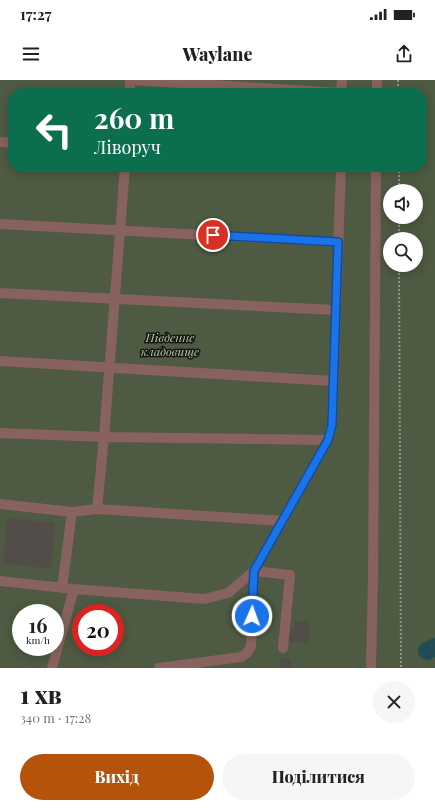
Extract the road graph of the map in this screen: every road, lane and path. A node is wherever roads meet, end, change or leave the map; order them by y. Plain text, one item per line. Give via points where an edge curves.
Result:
1 (131, 80) edge
2 (260, 88) edge
3 (125, 172) edge
4 (341, 172) edge
5 (376, 172) edge
6 (399, 172) edge
7 (399, 184) edge
8 (0, 224) edge
9 (119, 231) junction
10 (338, 242) junction
11 (399, 272) edge
12 (0, 293) edge
13 (114, 299) junction
14 (335, 310) junction
15 (0, 361) edge
16 (109, 367) junction
17 (333, 382) junction
18 (0, 433) edge
19 (104, 437) junction
20 (328, 440) junction
21 (0, 504) edge
22 (97, 509) junction
23 (72, 512) junction
24 (283, 521) junction
25 (254, 571) junction
26 (0, 581) edge
27 (62, 588) junction
28 (74, 589) junction
29 (283, 648) dead end
30 (52, 668) edge
31 (159, 668) edge
32 (371, 668) edge
33 (401, 668) edge

1 - 2 street
3 - 9 street
4 - 10 street
5 - 32 street
6 - 7 path
8 - 9 street
9 - 10 street
9 - 13 street
10 - 14 street
11 - 33 path
12 - 13 street
13 - 14 street
13 - 16 street
14 - 17 street
15 - 16 street
16 - 17 street
16 - 19 street
17 - 20 street via 332,425
18 - 19 street
19 - 20 street
19 - 22 street
20 - 24 street
21 - 23 street
22 - 23 street
22 - 24 street
23 - 27 street
24 - 25 street
25 - 28 street via 228,593 204,599
25 - 29 street via 290,575
25 - 31 street via 250,646 247,653 241,657
26 - 27 street
27 - 28 street
28 - 30 street

